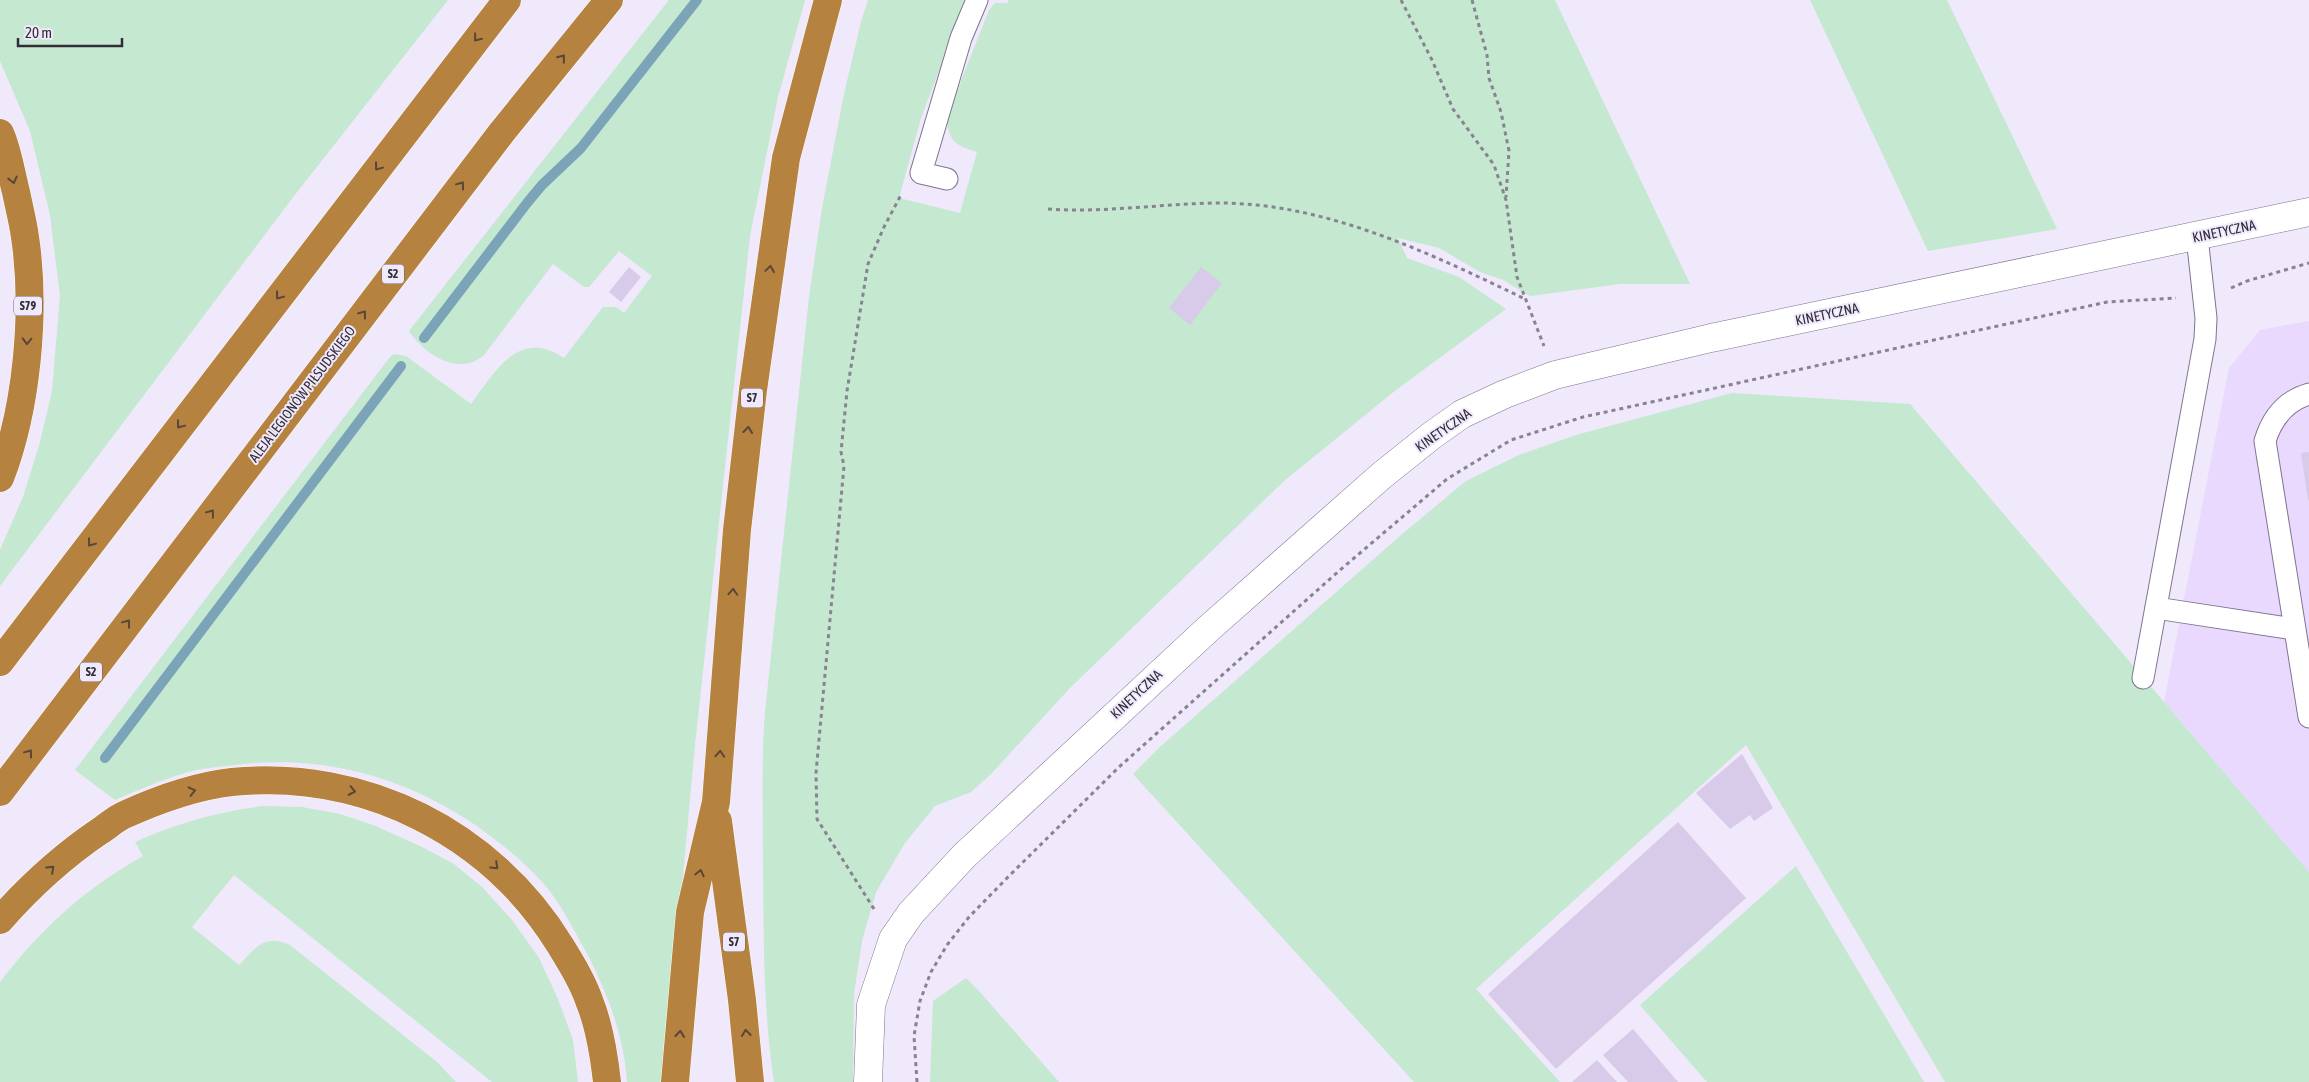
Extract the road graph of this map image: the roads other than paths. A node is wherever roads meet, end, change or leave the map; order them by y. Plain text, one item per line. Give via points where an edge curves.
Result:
1 (507, 0) edge
2 (609, 0) edge
3 (828, 0) edge
4 (977, 0) edge
5 (0, 133) edge
6 (948, 179) dead end
7 (2309, 212) edge
8 (2197, 236) junction
9 (2309, 394) edge
10 (0, 478) edge
11 (2156, 608) junction
12 (2294, 629) junction
13 (0, 662) edge
14 (2143, 678) dead end
15 (2309, 717) edge
16 (0, 792) edge
17 (716, 802) junction
18 (0, 920) edge
19 (607, 1082) edge
20 (675, 1082) edge
21 (750, 1082) edge
22 (868, 1082) edge

1 -> 13 highway
16 -> 2 highway, ALEJA LEGIONÓW PIŁSUDSKIEGO / S2 via 502,132
17 -> 3 highway, S7 via 737,530 755,370 786,158
4 - 6 lane via 961,38 921,173
5 -> 10 highway, S79 via 25,238 29,294 20,413
7 - 8 street, KINETYCZNA
8 - 11 lane via 2204,292 2205,339
8 - 22 street, KINETYCZNA via 1711,338 1555,375 1462,414 1381,476 1124,705 964,856 911,913 893,939 871,1005
9 - 12 lane via 2288,404 2277,415 2265,441
11 - 12 lane
11 - 14 lane
12 - 15 lane
20 -> 17 highway via 690,912
21 -> 17 highway, S7
18 -> 19 highway via 70,851 122,816 184,793 232,782 276,782 318,784 365,794 445,830 480,853 518,888 549,927 590,1002 603,1050

